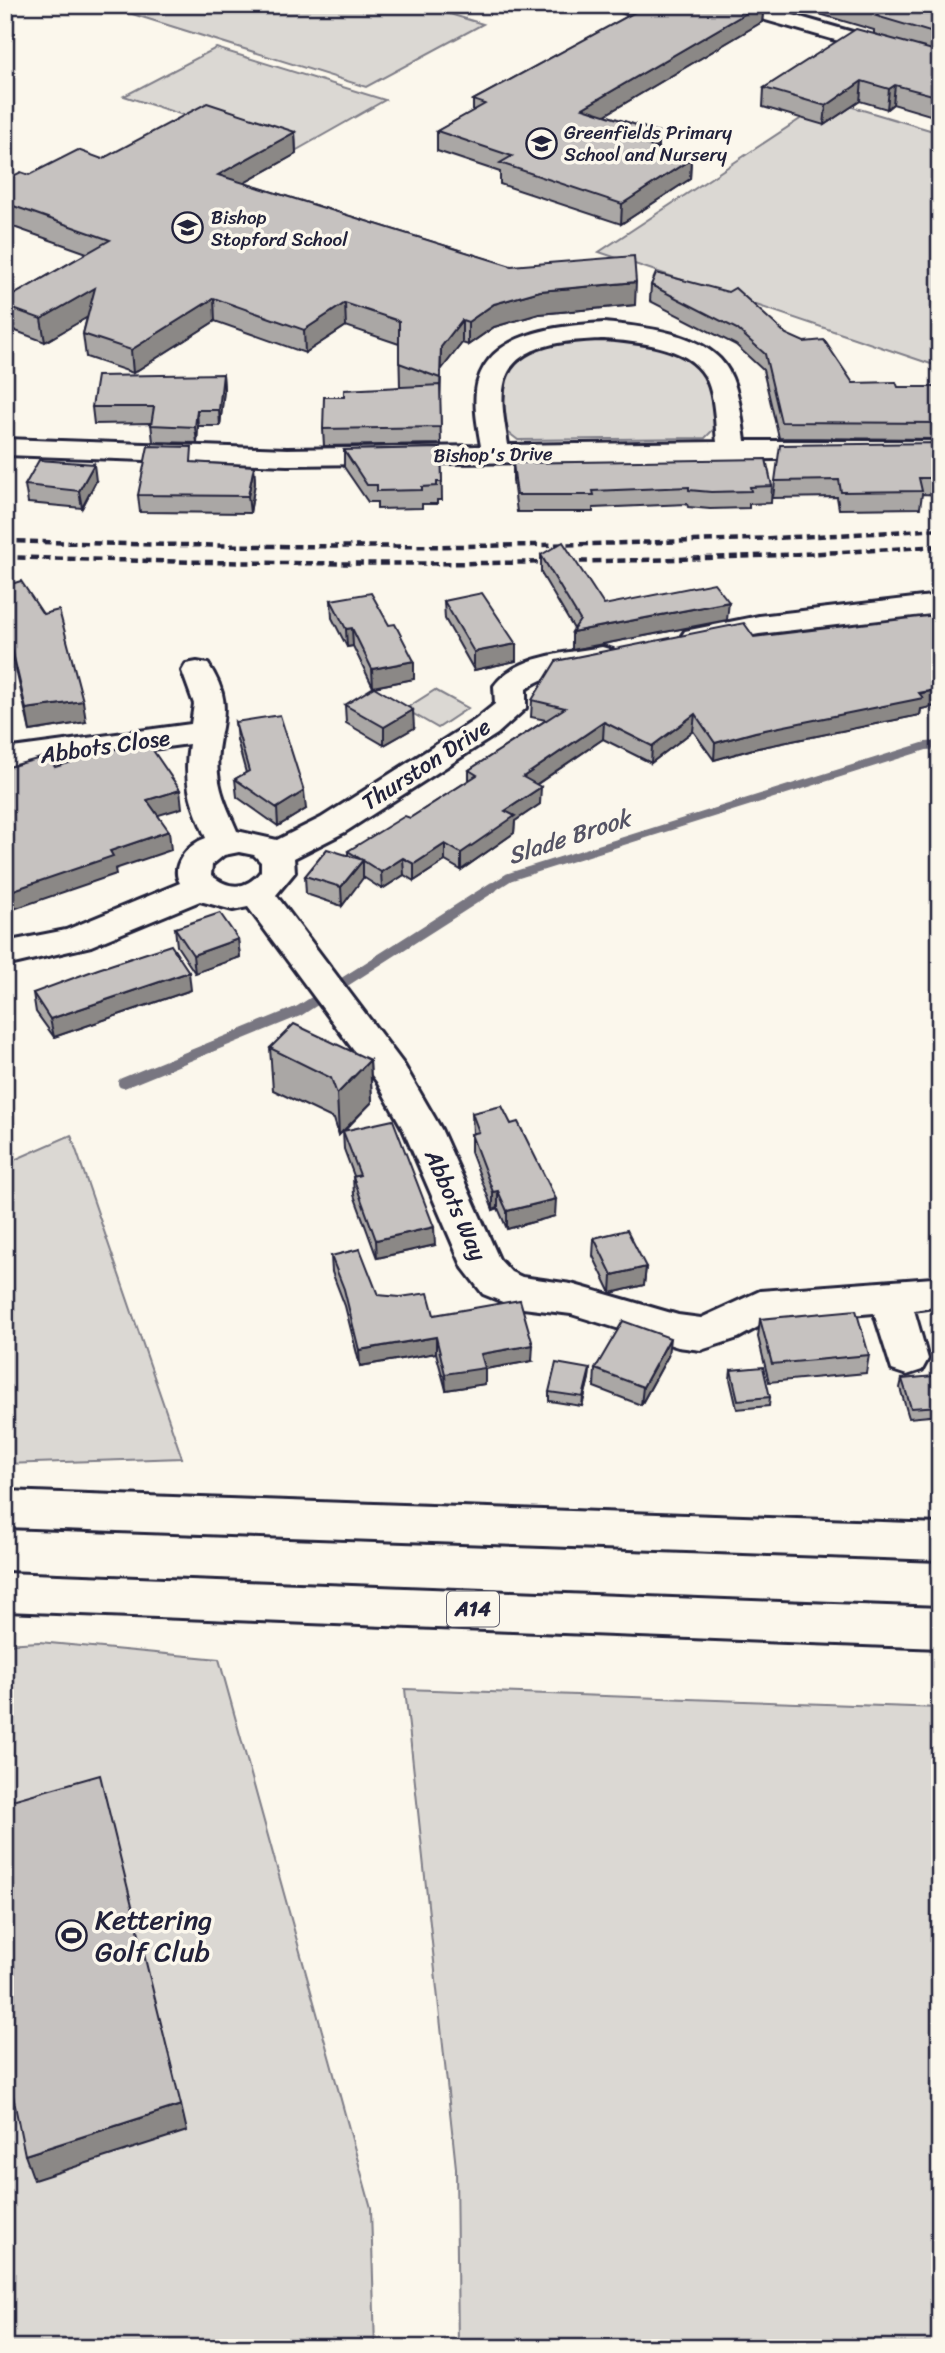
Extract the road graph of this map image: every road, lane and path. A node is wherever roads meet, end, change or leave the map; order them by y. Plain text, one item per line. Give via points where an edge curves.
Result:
1 (734, 5) edge
2 (940, 64) edge
3 (5, 447) edge
4 (732, 449) junction
5 (940, 449) edge
6 (495, 455) junction
7 (930, 598) edge
8 (673, 642) edge
9 (632, 650) edge
10 (197, 671) dead end
11 (204, 732) junction
12 (5, 759) edge
13 (225, 843) junction
14 (275, 855) junction
15 (201, 886) junction
16 (258, 893) junction
17 (5, 954) edge
18 (933, 1293) dead end
19 (890, 1296) junction
20 (907, 1359) dead end
21 (5, 1509) edge
22 (940, 1542) edge
23 (5, 1592) edge
24 (940, 1628) edge

1 - 2 main road
3 - 6 main road, Bishop's Drive via 287,457
4 - 5 main road, Bishop's Drive
4 - 6 main road, Bishop's Drive
4 - 6 main road via 717,372 705,361 652,337 590,331 531,344 506,357 496,370 489,390
7 - 8 main road
9 - 14 main road, Thurston Drive via 541,667 521,676 510,686 510,708 486,727 323,831
10 - 11 main road, Abbots Close via 210,704
11 - 12 main road, Abbots Close
11 - 13 main road, Abbots Close via 204,793
13 - 14 main road via 253,843
13 - 15 main road via 196,861 194,878
14 - 16 main road via 280,869 277,878
15 - 16 main road via 220,896
15 - 17 main road via 104,928 24,953
16 - 19 main road, Abbots Way via 391,1074 422,1129 483,1268 497,1283 515,1292 571,1299 701,1334 760,1307
18 - 19 main road, Abbots Way
19 - 20 main road
21 - 22 main road
23 - 24 main road, A14

